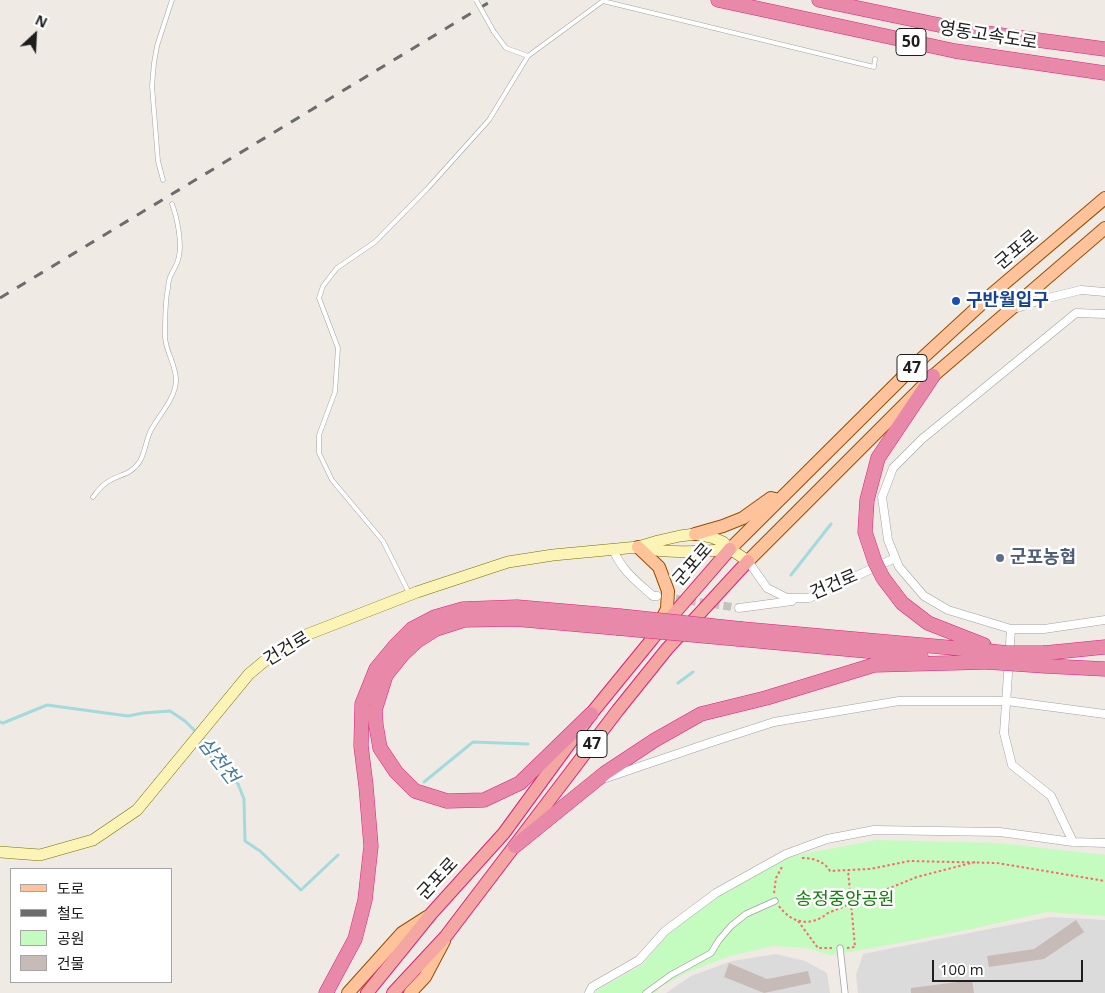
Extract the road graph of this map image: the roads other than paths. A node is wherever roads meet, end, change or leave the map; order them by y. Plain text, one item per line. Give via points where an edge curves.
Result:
1 (172, 0) edge
2 (476, 0) edge
3 (718, 0) edge
4 (819, 0) edge
5 (1105, 49) edge
6 (528, 56) junction
7 (875, 59) dead end
8 (1105, 74) edge
9 (163, 180) dead end
10 (1105, 198) edge
11 (172, 204) dead end
12 (1105, 228) edge
13 (1105, 292) edge
14 (1010, 311) junction
15 (1105, 314) edge
16 (933, 376) junction
17 (93, 497) dead end
18 (779, 500) junction
19 (694, 534) junction
20 (638, 547) junction
21 (613, 549) junction
22 (730, 549) junction
23 (895, 558) junction
24 (748, 561) junction
25 (410, 594) junction
26 (657, 596) tunnel mouth
27 (809, 598) junction
28 (739, 608) tunnel mouth
29 (1105, 620) edge
30 (619, 622) junction
31 (1011, 629) junction
32 (653, 638) junction
33 (1105, 647) edge
34 (1007, 653) junction
35 (988, 656) junction
36 (1045, 660) junction
37 (1105, 669) edge
38 (1007, 701) junction
39 (591, 714) junction
40 (1105, 714) edge
41 (594, 782) junction
42 (1073, 842) junction
43 (1105, 844) edge
44 (514, 846) junction
45 (0, 852) edge
46 (775, 901) road end
47 (431, 914) junction
48 (446, 936) junction
49 (840, 948) road end
50 (326, 993) edge
51 (348, 993) edge
52 (367, 993) edge
53 (393, 993) edge
54 (410, 993) edge
55 (589, 993) edge
56 (646, 993) edge
57 (845, 993) edge

1 - 9 lane via 157,46 152,86 158,161
2 - 6 lane, bridge via 506,48
3 - 8 highway, 영동고속도로 / 50 via 955,51
4 - 5 highway, 영동고속도로 / 50 via 963,30
6 - 7 lane via 604,1 874,67
6 - 25 lane via 489,120 376,242 337,268 323,286 319,298 338,348 334,392 319,435 319,452 332,480 384,541
10 - 18 main road, 군포로 / 47 via 917,363
11 - 17 lane via 180,241 180,254 170,277 166,304 165,338 176,380 173,392 150,432 136,467 128,474 107,482
12 - 14 main road, 47
13 - 14 street via 1081,290
14 - 16 main road, 47
15 - 23 street via 1076,313 922,439 894,468 882,497 888,540
16 - 24 main road, 47
16 - 34 highway, bridge via 878,458 867,500 865,532 883,578 902,603 928,624
18 - 19 main road via 771,498 743,518
18 - 22 main road, 군포로 / 47
19 - 20 main road, 건건로
19 - 22 main road, 건건로 via 723,542
20 - 21 main road, 건건로
20 - 22 main road, 건건로 via 663,551
20 - 32 main road via 659,567 668,591 667,609
21 - 25 main road, 건건로 via 508,562
21 - 26 street via 626,573
22 - 24 main road, 건건로
22 - 32 highway, 군포로 / 47
23 - 27 street, 건건로
23 - 31 street via 898,567 924,596 948,610
24 - 27 street, 건건로 via 767,588 787,598
24 - 44 highway, 47 via 661,657
25 - 45 main road, 건건로 via 306,635 273,654 249,674 137,810 93,840 40,855
27 - 28 street
29 - 31 street via 1044,629
30 - 35 highway, bridge
30 - 39 highway via 464,620 436,629 417,640 386,675 375,710 380,748 396,772 415,791 447,801 484,800 520,783
30 - 50 highway via 517,607 463,609 435,617 412,629 376,669 362,704 360,746 371,846 365,900 356,939
31 - 38 street
32 - 39 highway, 군포로 / 47
33 - 36 highway
34 - 35 highway, bridge
34 - 36 highway, bridge
35 - 36 highway, bridge
35 - 41 highway via 874,665 701,714 655,740
36 - 37 highway
38 - 40 street
38 - 41 street via 899,701 774,722
38 - 42 street via 1004,733 1012,765 1051,796
39 - 47 highway, 군포로 / 47 via 504,833
41 - 44 highway
42 - 43 street
42 - 55 street via 1000,832 874,830 827,838 786,854 716,893 665,930 639,960 592,987
44 - 48 highway, 47
46 - 56 street via 746,914 730,926 711,953
47 - 51 main road, 군포로 / 47 via 402,933
47 - 52 highway, 47
48 - 53 highway, 47
48 - 54 main road, 47 via 425,976
49 - 57 street

